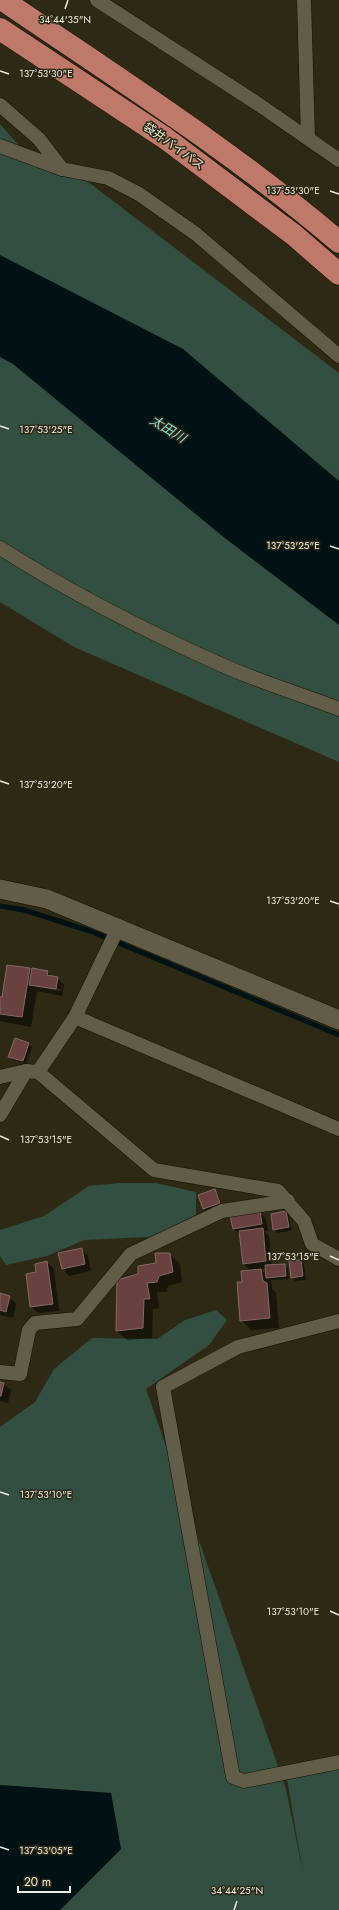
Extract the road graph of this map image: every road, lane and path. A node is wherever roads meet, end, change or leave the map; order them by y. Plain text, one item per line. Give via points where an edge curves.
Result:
1 (3, 0) edge
2 (97, 0) edge
3 (304, 0) edge
4 (0, 30) edge
5 (0, 105) edge
6 (308, 138) junction
7 (0, 146) edge
8 (339, 160) edge
9 (62, 169) junction
10 (339, 242) edge
11 (339, 274) edge
12 (339, 356) edge
13 (0, 548) edge
14 (339, 709) edge
15 (0, 889) edge
16 (118, 928) junction
17 (75, 1017) junction
18 (339, 1020) edge
19 (32, 1072) junction
20 (0, 1077) edge
21 (0, 1115) edge
22 (339, 1129) edge
23 (288, 1201) junction
24 (339, 1259) edge
25 (339, 1321) edge
26 (0, 1372) edge
27 (339, 1762) edge

1 - 10 highway, 袋井バイパス via 178,119 307,215
2 - 6 street
3 - 6 street
4 - 11 highway, 袋井バイパス via 165,138 294,235
5 - 9 street via 39,139
6 - 8 street
7 - 9 street
9 - 12 street via 108,178 139,194 196,234
13 - 14 street via 49,579 120,618 224,666
15 - 16 street via 47,899
16 - 17 street
16 - 18 street
17 - 19 street
17 - 22 street
19 - 20 street
19 - 21 street
19 - 23 street via 154,1170 278,1191
23 - 24 street via 304,1222 312,1244
23 - 26 street via 222,1211 131,1254 77,1319 35,1323 29,1330 20,1374
25 - 27 street via 238,1347 163,1387 233,1777 244,1781

